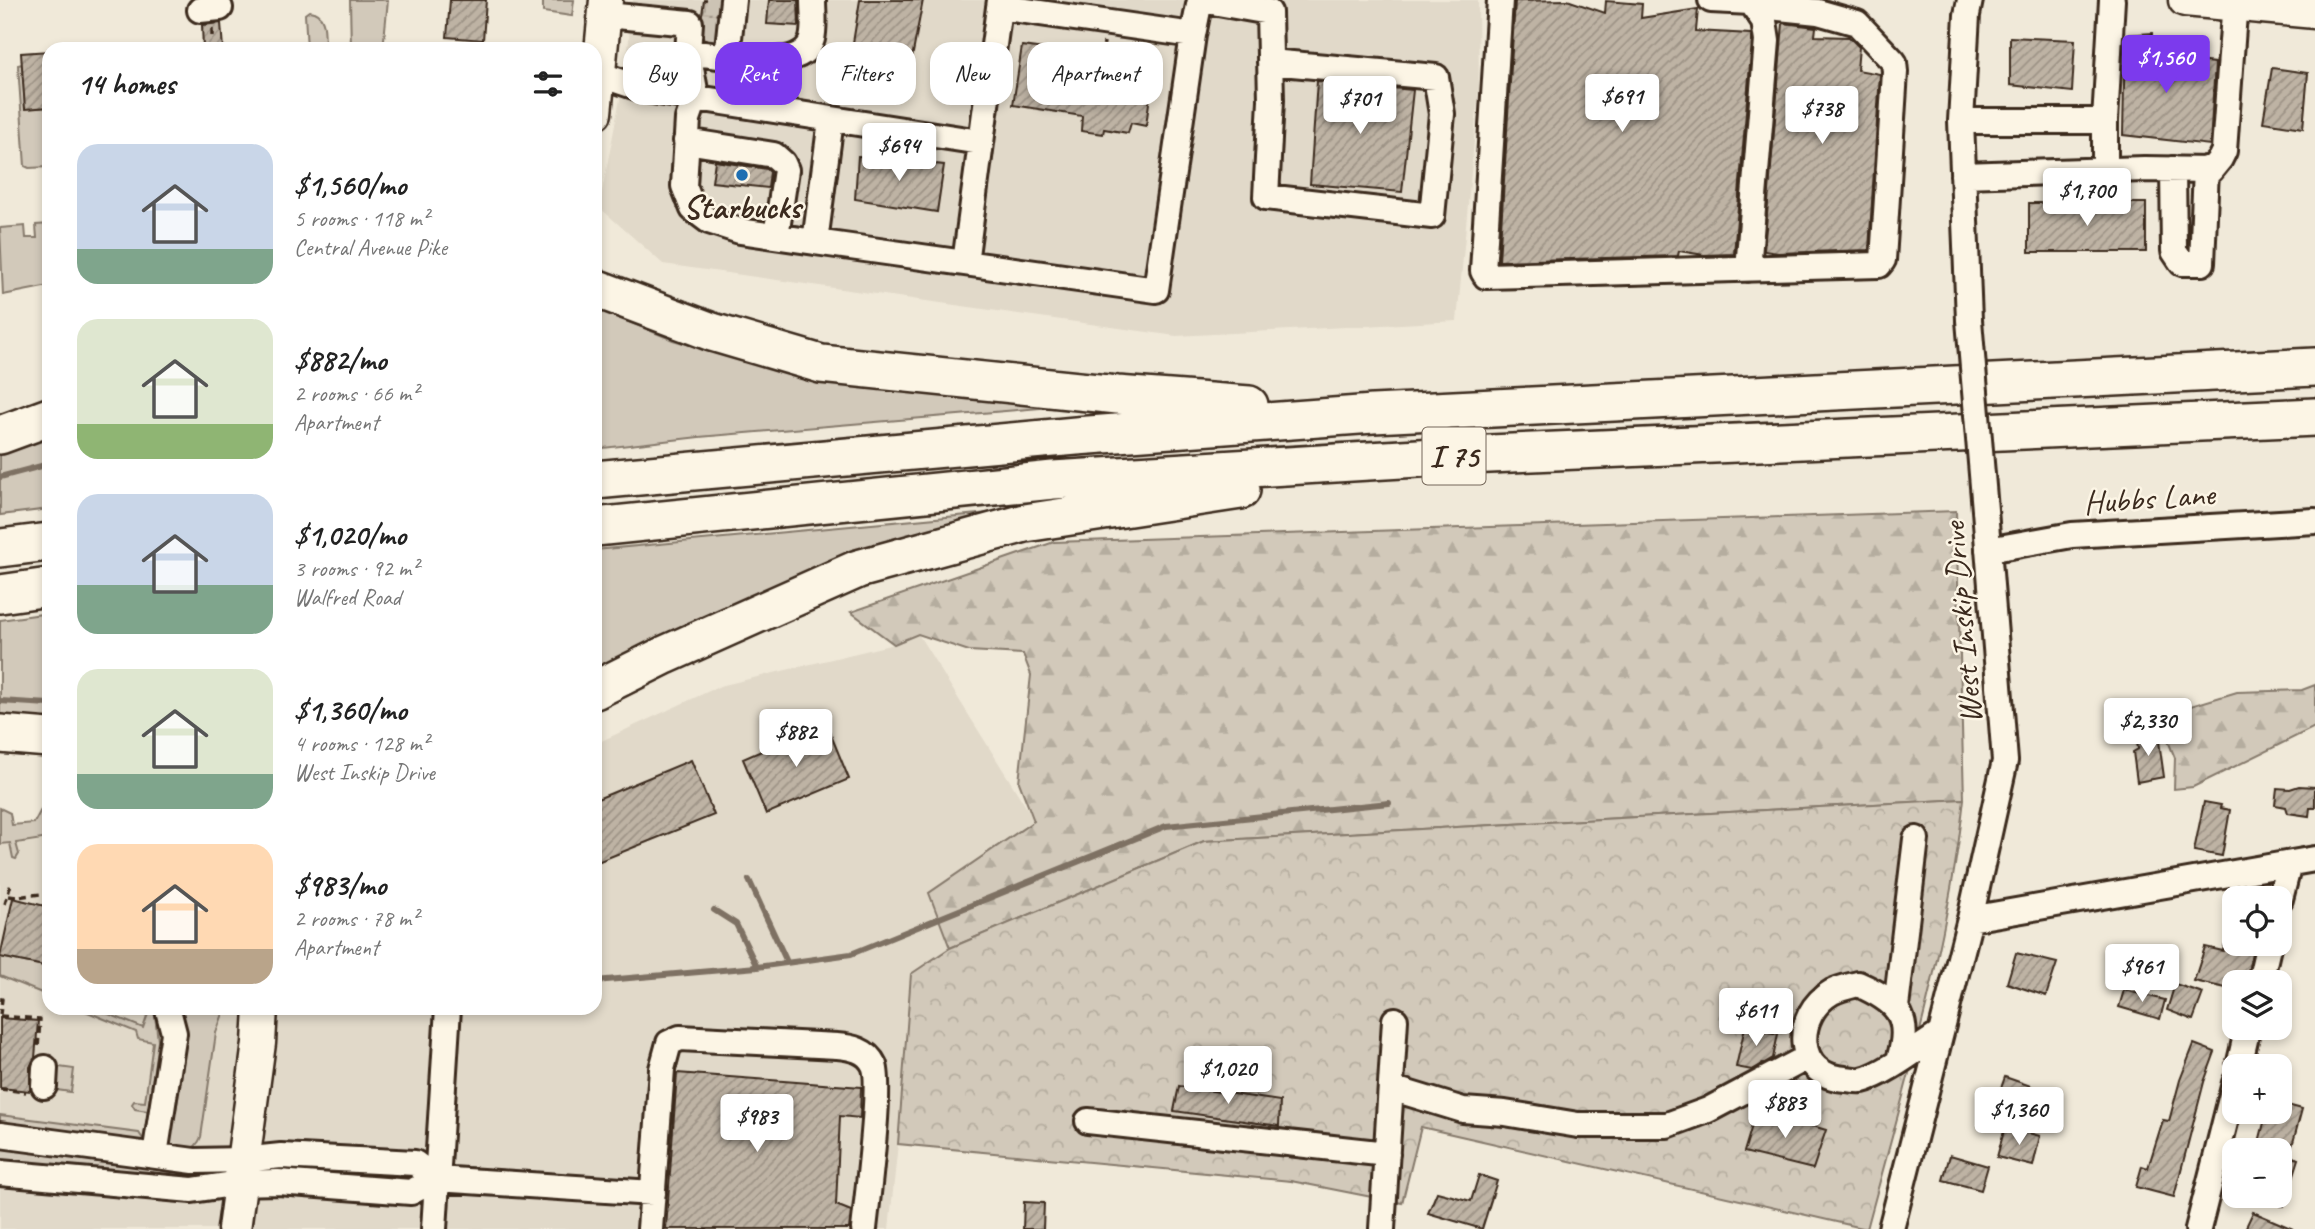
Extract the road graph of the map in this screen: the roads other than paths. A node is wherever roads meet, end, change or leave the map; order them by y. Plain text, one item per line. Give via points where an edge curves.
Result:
1 (813, 0) edge
2 (1200, 0) edge
3 (1500, 0) edge
4 (1712, 0) edge
5 (1970, 0) edge
6 (2112, 0) edge
7 (2185, 0) edge
8 (1751, 1) edge
9 (730, 2) edge
10 (2234, 2) edge
11 (1000, 4) edge
12 (606, 8) edge
13 (2315, 12) edge
14 (707, 21) edge
15 (1193, 35) junction
16 (601, 42) edge
17 (694, 42) edge
18 (719, 42) edge
19 (802, 52) edge
20 (1270, 62) junction
21 (602, 79) edge
22 (623, 84) edge
23 (701, 97) edge
24 (693, 105) edge
25 (831, 120) junction
26 (1961, 121) junction
27 (2105, 121) junction
28 (686, 141) junction
29 (981, 142) junction
30 (2173, 169) junction
31 (2206, 169) junction
32 (2105, 170) junction
33 (1963, 174) junction
34 (776, 236) junction
35 (815, 242) junction
36 (965, 263) junction
37 (1748, 269) junction
38 (602, 291) edge
39 (2315, 367) edge
40 (1373, 414) junction
41 (2315, 417) edge
42 (42, 420) edge
43 (0, 435) edge
44 (1468, 455) junction
45 (602, 479) edge
46 (2315, 521) edge
47 (602, 526) edge
48 (42, 543) edge
49 (0, 548) edge
50 (1988, 551) junction
51 (42, 588) edge
52 (0, 594) edge
53 (602, 686) edge
54 (0, 734) edge
55 (42, 737) edge
56 (1916, 839) dead end
57 (2315, 859) edge
58 (2289, 864) junction
59 (2284, 886) edge
60 (1970, 919) junction
61 (1896, 1007) junction
62 (169, 1015) edge
63 (261, 1015) edge
64 (269, 1015) edge
65 (448, 1015) edge
66 (1395, 1020) dead end
67 (1940, 1034) junction
68 (259, 1044) junction
69 (1808, 1057) junction
70 (1899, 1060) junction
71 (1391, 1088) junction
72 (1088, 1121) dead end
73 (2225, 1124) edge
74 (0, 1135) edge
75 (1387, 1154) junction
76 (155, 1155) junction
77 (241, 1172) junction
78 (0, 1174) edge
79 (436, 1179) junction
80 (653, 1193) junction
81 (234, 1229) edge
82 (434, 1229) edge
83 (650, 1229) edge
84 (864, 1229) edge
85 (1382, 1229) edge
86 (1891, 1229) edge
87 (2198, 1229) edge

1 - 19 street via 812,40
2 - 15 street
2 - 20 street via 1269,12
3 - 37 street via 1483,274
4 - 8 street
5 - 26 street, West Inskip Drive
6 - 27 street
7 - 10 main road
8 - 37 street via 1764,21 1767,41
8 - 37 street via 1857,23 1895,67 1883,260 1879,265
9 - 14 street
10 - 13 main road
10 - 31 street via 2224,151 2211,170
11 - 15 street
11 - 29 street
12 - 14 street
12 - 16 main road
14 - 17 street
14 - 18 street
15 - 36 street via 1156,290
20 - 20 street via 1266,197 1432,216 1442,114 1436,77
21 - 22 street
23 - 25 street
24 - 28 street
25 - 29 street
25 - 35 street
26 - 27 street
26 - 33 street, West Inskip Drive
27 - 32 street
28 - 34 street via 684,186 693,209 709,221
28 - 34 street via 774,155 783,163 786,170
29 - 36 street
30 - 31 street
30 - 31 street via 2174,251 2182,263 2202,263
30 - 32 street
32 - 33 street
33 - 50 street, West Inskip Drive, bridge via 1969,320
34 - 35 street
35 - 36 street
38 - 40 highway via 712,332 821,364 1117,395
39 - 40 highway, I 75
40 - 45 highway, I 75
41 - 44 highway, I 75
42 - 43 highway
44 - 47 highway, I 75 via 1053,480
44 - 53 highway via 1025,523 858,569
46 - 50 street, Hubbs Lane via 2072,535
48 - 49 highway
50 - 60 street, West Inskip Drive via 2005,761
51 - 52 highway
54 - 55 highway
56 - 61 street
57 - 58 street
58 - 59 street
58 - 60 street
60 - 67 street, West Inskip Drive
61 - 69 street via 1858,984 1832,992 1813,1008 1805,1029
61 - 70 street via 1904,1044
62 - 76 street via 174,1033
63 - 68 main road
64 - 68 main road
65 - 79 street
66 - 71 street
67 - 70 street
67 - 86 street, West Inskip Drive
68 - 77 main road
69 - 70 street via 1816,1070 1837,1079 1861,1080
69 - 71 street via 1708,1110 1667,1125 1578,1125 1462,1110
71 - 75 street
72 - 75 street
73 - 87 street
74 - 76 street
75 - 85 street
76 - 77 street
77 - 78 street via 192,1190
77 - 79 street via 278,1182 411,1192
77 - 81 main road
79 - 80 street
79 - 82 street
80 - 83 street
80 - 84 street via 662,1069 669,1043 680,1038 853,1048 874,1066 876,1090

